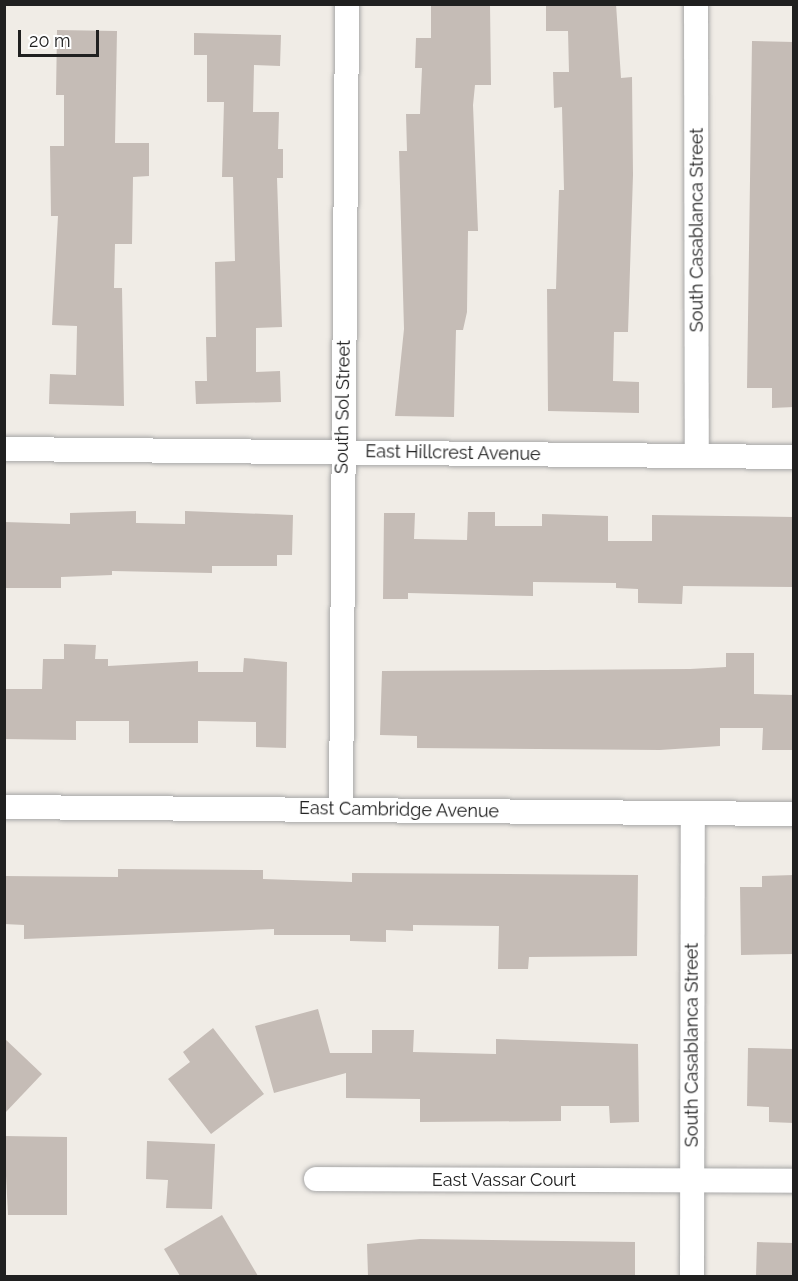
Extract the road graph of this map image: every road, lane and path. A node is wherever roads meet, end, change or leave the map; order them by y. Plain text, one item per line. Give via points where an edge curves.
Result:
1 (347, 4) edge
2 (696, 4) edge
3 (4, 449) edge
4 (342, 452) junction
5 (697, 455) junction
6 (794, 457) edge
7 (4, 807) edge
8 (341, 809) junction
9 (693, 813) junction
10 (794, 814) edge
11 (316, 1179) dead end
12 (692, 1181) junction
13 (794, 1181) edge
14 (692, 1276) edge

1 - 4 street, South Sol Street
2 - 5 street, South Casablanca Street
3 - 4 street, East Hillcrest Avenue
4 - 5 street, East Hillcrest Avenue
4 - 8 street, South Sol Street
5 - 6 street, East Hillcrest Avenue
7 - 8 street, East Cambridge Avenue
8 - 9 street, East Cambridge Avenue
9 - 10 street, East Cambridge Avenue
9 - 12 street, South Casablanca Street
11 - 12 street, East Vassar Court
12 - 13 street, East Vassar Court
12 - 14 street, South Casablanca Street

